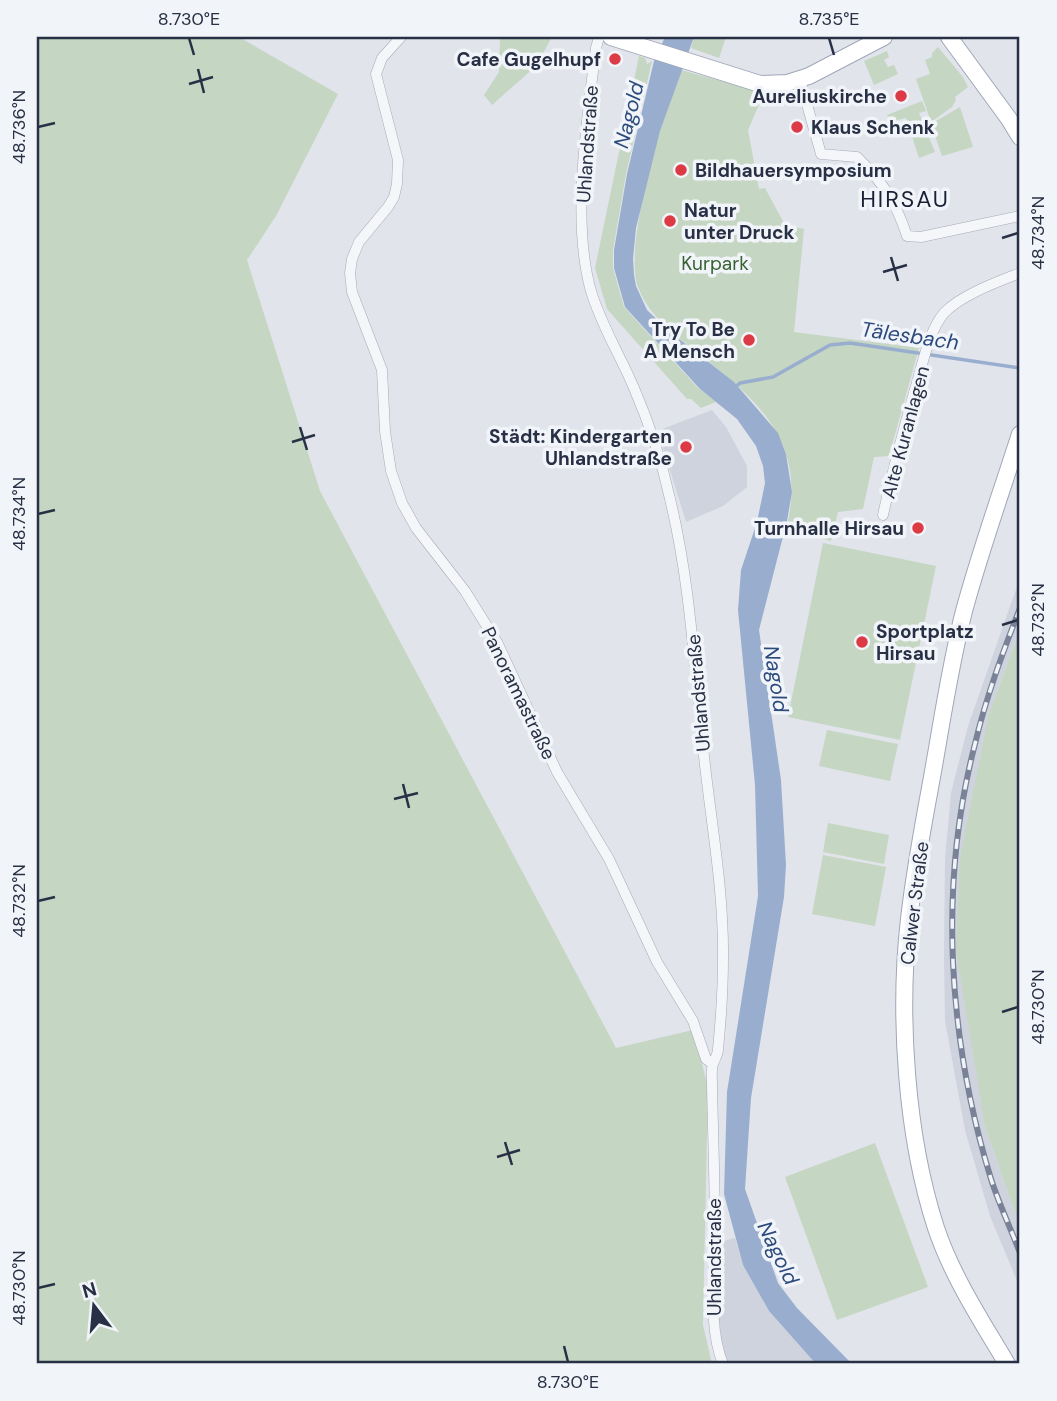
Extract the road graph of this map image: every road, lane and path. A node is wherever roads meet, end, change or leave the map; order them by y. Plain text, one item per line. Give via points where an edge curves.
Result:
1 (401, 37) edge
2 (599, 37) edge
3 (611, 37) edge
4 (626, 37) edge
5 (884, 37) edge
6 (949, 37) edge
7 (640, 46) junction
8 (800, 80) junction
9 (1015, 116) edge
10 (1020, 137) edge
11 (1020, 216) edge
12 (1020, 272) edge
13 (1020, 434) edge
14 (883, 515) dead end
15 (713, 1064) junction
16 (723, 1364) edge
17 (1007, 1364) edge

1 - 15 street, Panoramastraße via 382,58 376,74 398,160 397,184 394,197 352,259 351,273 352,292 382,370 387,453 402,503 498,644 557,772 609,859 657,962 693,1021 706,1059
2 - 15 street, Uhlandstraße via 586,137 583,254 604,327 645,415 670,497 683,562 722,927 719,1041
3 - 7 main road
4 - 7 main road
5 - 8 main road
6 - 9 main road
7 - 8 main road via 761,84
8 - 11 street via 821,154 857,157 880,180 898,209 907,236
9 - 10 main road
12 - 14 street, Alte Kuranlagen via 944,313 923,362
13 - 17 main road, Calwer Straße via 953,659 917,861 906,983 913,1118 929,1202 948,1258
15 - 16 street, Uhlandstraße via 714,1329

